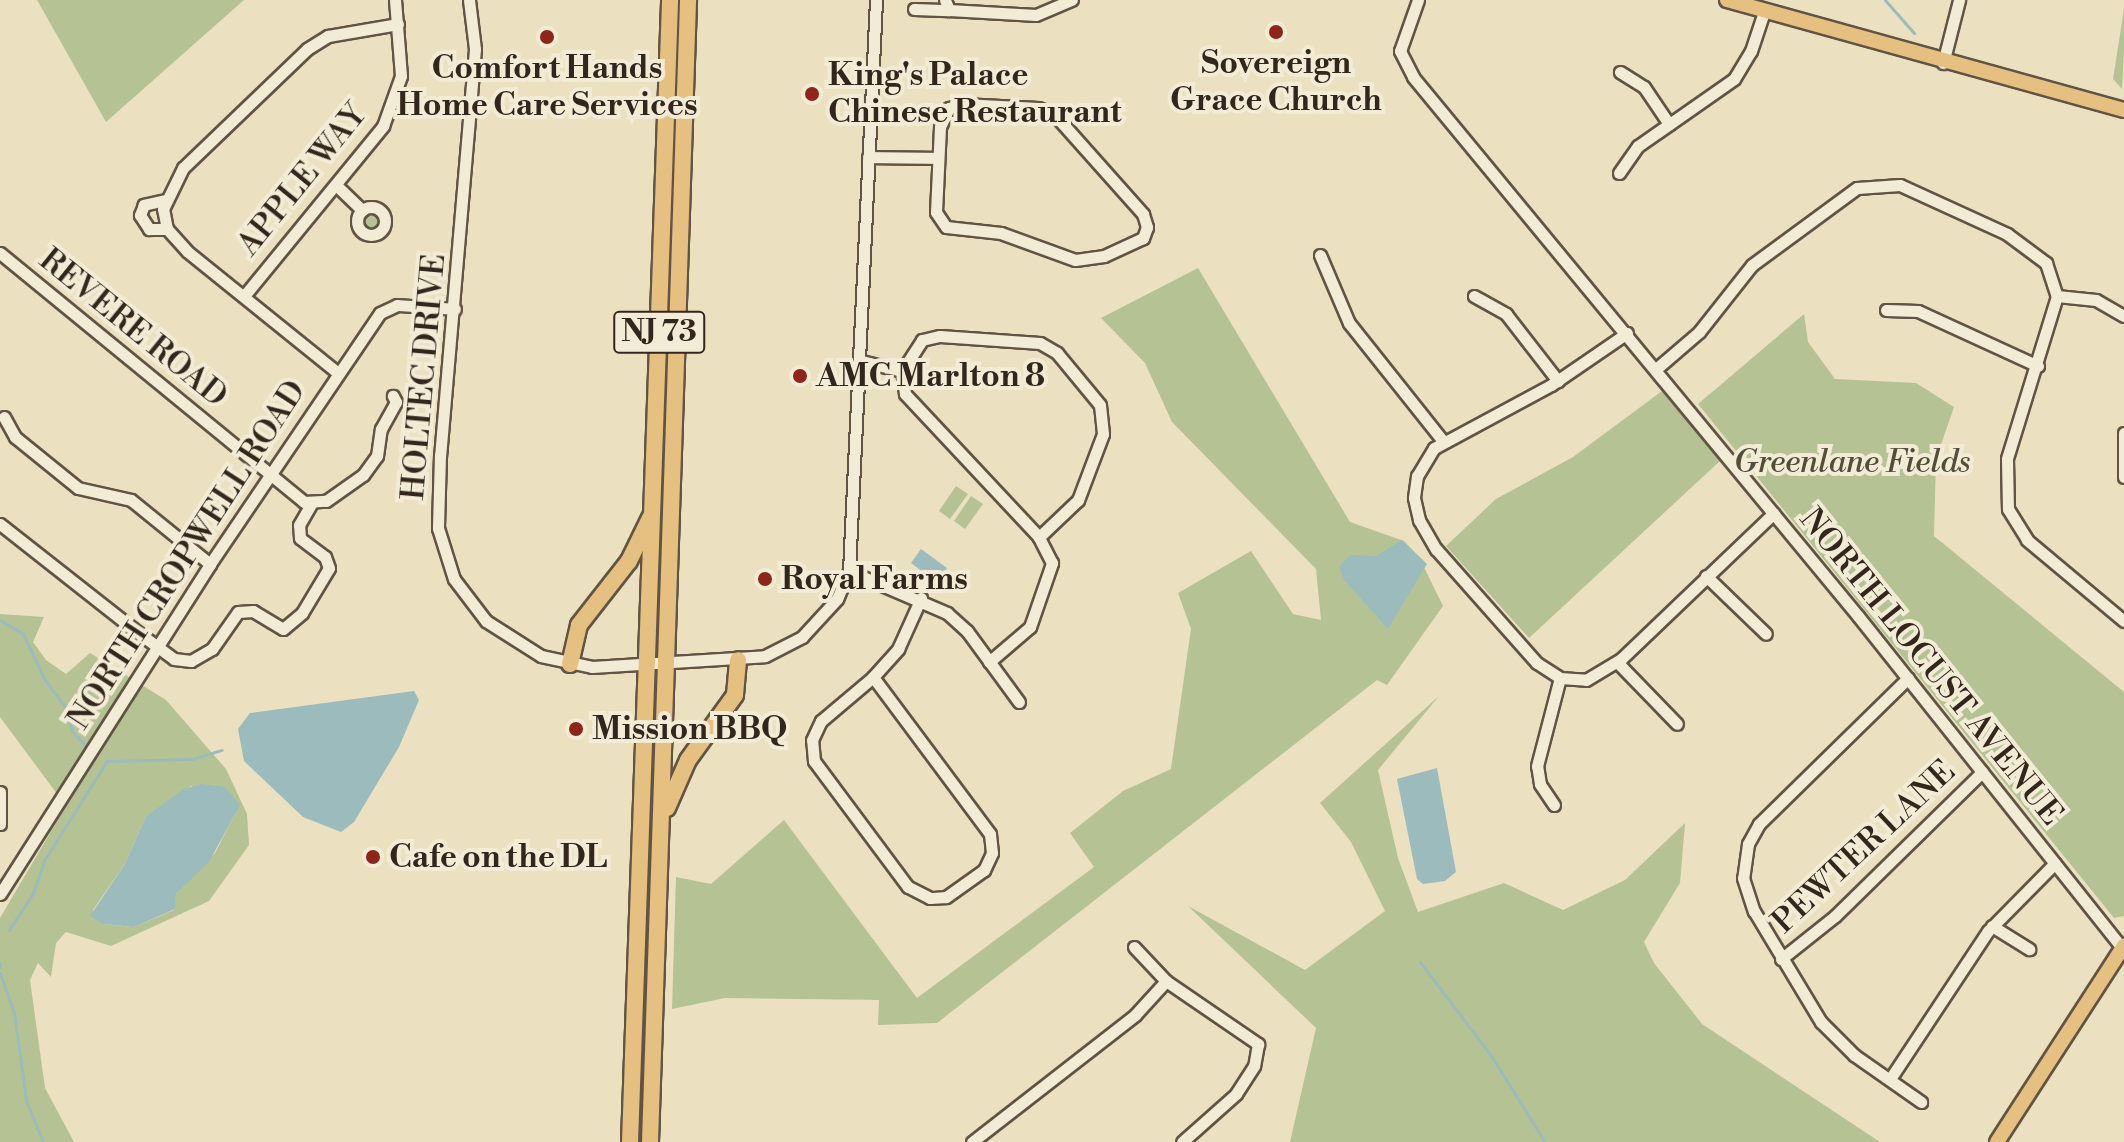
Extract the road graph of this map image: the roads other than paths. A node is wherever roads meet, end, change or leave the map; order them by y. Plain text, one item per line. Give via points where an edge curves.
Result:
1 (395, 0) edge
2 (469, 0) edge
3 (670, 0) edge
4 (688, 0) edge
5 (876, 0) edge
6 (1072, 0) edge
7 (1418, 0) edge
8 (1727, 0) edge
9 (1959, 0) edge
10 (947, 5) edge
11 (914, 9) dead end
12 (1764, 12) junction
13 (398, 24) junction
14 (1943, 63) junction
15 (1620, 72) dead end
16 (2124, 110) edge
17 (1669, 124) junction
18 (868, 157) junction
19 (938, 158) junction
20 (1619, 173) dead end
21 (337, 186) junction
22 (165, 200) junction
23 (362, 210) dead end
24 (167, 229) junction
25 (0, 253) edge
26 (1320, 255) dead end
27 (244, 296) junction
28 (1474, 296) dead end
29 (2057, 296) junction
30 (455, 309) junction
31 (1886, 310) dead end
32 (2124, 316) edge
33 (1627, 333) junction
34 (861, 361) junction
35 (2038, 366) junction
36 (1656, 369) junction
37 (902, 371) junction
38 (338, 373) junction
39 (1558, 381) junction
40 (393, 396) dead end
41 (4, 417) dead end
42 (2124, 433) edge
43 (1443, 441) junction
44 (270, 474) junction
45 (2124, 477) edge
46 (311, 504) junction
47 (652, 513) junction
48 (1774, 513) junction
49 (0, 524) edge
50 (1039, 537) junction
51 (210, 564) junction
52 (849, 571) junction
53 (1706, 576) junction
54 (921, 598) junction
55 (2124, 621) edge
56 (1766, 634) dead end
57 (158, 646) junction
58 (738, 660) junction
59 (989, 662) junction
60 (1617, 662) junction
61 (666, 663) junction
62 (570, 664) junction
63 (647, 664) junction
64 (873, 677) junction
65 (1560, 678) junction
66 (1908, 678) junction
67 (1019, 702) dead end
68 (1677, 724) dead end
69 (1982, 772) junction
70 (0, 792) edge
71 (1554, 805) dead end
72 (0, 824) edge
73 (660, 852) junction
74 (2055, 863) junction
75 (0, 894) edge
76 (1992, 926) junction
77 (1134, 947) dead end
78 (2123, 948) edge
79 (2029, 949) dead end
80 (1781, 959) junction
81 (1166, 981) junction
82 (1890, 1079) junction
83 (1921, 1102) dead end
84 (630, 1142) edge
85 (650, 1142) edge
86 (972, 1142) edge
87 (1182, 1142) edge
88 (1997, 1142) edge

1 - 13 street, APPLE WAY
2 - 30 street, HOLTEC DRIVE via 475,49
3 - 47 highway, NJ 73
4 - 61 highway, NJ 73
5 - 18 street
6 - 10 street via 1036,15
7 - 33 street, NORTH LOCUST AVENUE via 1401,39 1404,64
8 - 12 main road
9 - 14 street
10 - 11 street
12 - 14 main road
12 - 17 street via 1751,51 1734,79
13 - 21 street, APPLE WAY via 401,76 389,114 368,150
13 - 22 street via 340,33 307,49 183,168
14 - 16 main road
15 - 17 street via 1647,90
17 - 20 street via 1638,146
18 - 19 street
18 - 34 street
19 - 19 street via 941,119 949,108 1047,110 1138,207 1146,233 1113,253 1075,260 1001,233 946,227 936,212
21 - 23 street
21 - 27 street, APPLE WAY
22 - 24 street
22 - 24 street via 149,202 140,215 149,229
24 - 27 street
25 - 44 street, REVERE ROAD
26 - 43 street via 1349,323
27 - 38 street
28 - 39 street via 1506,314
29 - 32 street via 2096,300
29 - 35 street
29 - 36 street via 2046,263 2018,240 1910,189 1867,184 1752,265 1699,332
30 - 38 street, NORTH CROPWELL ROAD via 397,305 380,313
30 - 62 street, HOLTEC DRIVE via 437,492 447,563 474,609 499,632 541,656
31 - 35 street via 1918,311
33 - 36 street, NORTH LOCUST AVENUE
33 - 39 street
34 - 37 street
34 - 52 street
35 - 55 street via 2007,459 2008,509 2027,540
36 - 48 street, NORTH LOCUST AVENUE
37 - 50 street via 911,404
37 - 50 street via 914,347 940,336 1031,341 1057,353 1100,405 1104,425 1078,500
38 - 44 street, NORTH CROPWELL ROAD
39 - 43 street
40 - 46 street via 396,402 381,429 373,463 348,488
41 - 51 street via 15,437 78,488 131,500
42 - 45 street
43 - 65 street via 1427,456 1414,487 1423,530 1528,654
44 - 46 street, REVERE ROAD
44 - 51 street, NORTH CROPWELL ROAD
46 - 57 street via 298,531 329,568 293,623 278,629 253,611 238,612 197,661 174,659
47 - 62 highway via 629,561 579,625
47 - 63 highway, NJ 73
48 - 53 street
48 - 66 street, NORTH LOCUST AVENUE
49 - 57 street
50 - 59 street via 1051,571 1030,627
51 - 57 street, NORTH CROPWELL ROAD
52 - 54 street
52 - 58 street, HOLTEC DRIVE via 837,599 802,637 765,656
53 - 56 street
53 - 60 street
54 - 59 street via 961,624
54 - 64 street via 898,649
57 - 75 street, NORTH CROPWELL ROAD
58 - 61 street, HOLTEC DRIVE
58 - 73 highway via 730,706 688,760 672,793
59 - 67 street
60 - 65 street via 1586,680
60 - 68 street
61 - 63 street, HOLTEC DRIVE
61 - 73 highway, NJ 73
62 - 63 street, HOLTEC DRIVE
63 - 84 highway, NJ 73
64 - 64 street via 990,834 992,853 984,870 946,897 930,898 908,887 814,761 812,740 821,721
65 - 71 street via 1537,766 1540,784
66 - 69 street, NORTH LOCUST AVENUE
66 - 80 street via 1768,815 1748,844 1745,890
69 - 74 street, NORTH LOCUST AVENUE
69 - 80 street, PEWTER LANE via 1835,916
70 - 72 street
73 - 85 highway, NJ 73
74 - 76 street
74 - 78 street, NORTH LOCUST AVENUE
76 - 79 street
76 - 82 street
77 - 81 street
78 - 88 main road
80 - 82 street via 1828,1031
81 - 86 street via 1135,1015
81 - 87 street via 1258,1044 1252,1070 1223,1109
82 - 83 street

